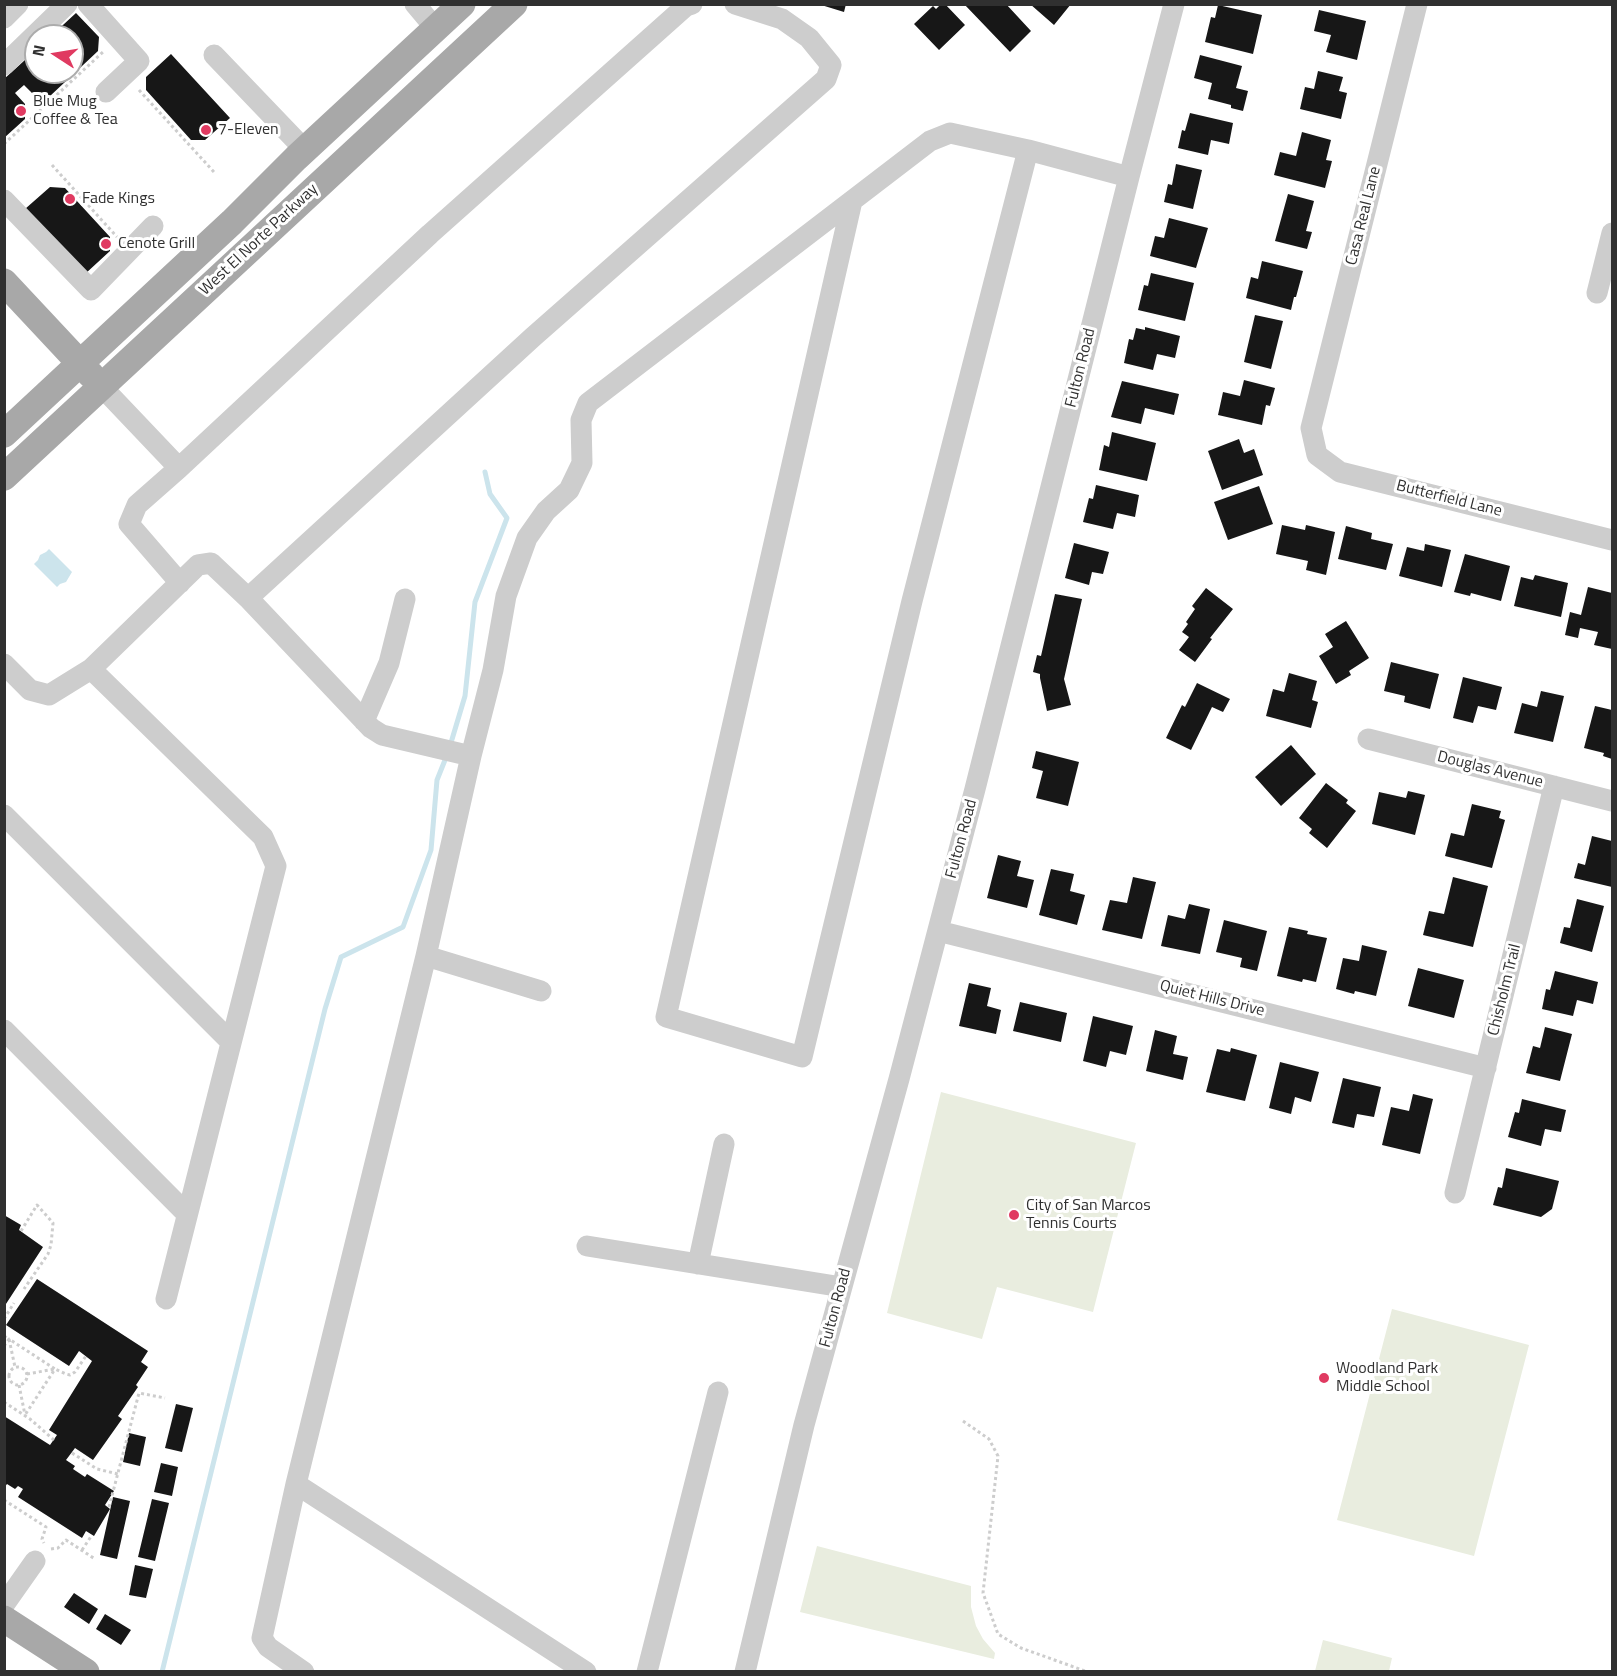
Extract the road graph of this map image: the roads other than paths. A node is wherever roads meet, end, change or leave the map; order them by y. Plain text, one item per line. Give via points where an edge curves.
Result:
1 (18, 4) edge
2 (67, 4) edge
3 (88, 4) edge
4 (415, 4) edge
5 (462, 4) edge
6 (514, 4) edge
7 (692, 4) edge
8 (735, 4) edge
9 (1174, 4) edge
10 (1417, 4) edge
11 (4, 18) edge
12 (436, 28) junction
13 (214, 55) dead end
14 (4, 65) edge
15 (106, 92) dead end
16 (304, 150) junction
17 (1028, 150) junction
18 (1129, 177) junction
19 (4, 200) edge
20 (852, 201) junction
21 (153, 226) dead end
22 (1612, 233) edge
23 (4, 282) edge
24 (1597, 293) dead end
25 (80, 363) junction
26 (102, 387) junction
27 (1311, 428) joint
28 (4, 434) edge
29 (179, 468) junction
30 (4, 477) edge
31 (1612, 540) edge
32 (180, 583) junction
33 (248, 598) junction
34 (405, 599) dead end
35 (4, 664) edge
36 (91, 669) junction
37 (364, 721) junction
38 (1368, 739) dead end
39 (455, 752) junction
40 (1554, 786) junction
41 (1612, 801) edge
42 (4, 815) edge
43 (938, 931) junction
44 (426, 956) junction
45 (541, 991) dead end
46 (4, 1030) edge
47 (231, 1042) junction
48 (1486, 1068) junction
49 (724, 1144) dead end
50 (1455, 1193) dead end
51 (187, 1214) junction
52 (587, 1246) dead end
53 (698, 1264) junction
54 (842, 1287) junction
55 (166, 1299) dead end
56 (718, 1392) dead end
57 (296, 1484) junction
58 (35, 1561) dead end
59 (4, 1605) edge
60 (4, 1619) edge
61 (86, 1671) edge
62 (304, 1671) edge
63 (585, 1671) edge
64 (647, 1671) edge
65 (745, 1671) edge

1 - 11 street
2 - 14 street
3 - 15 street via 139,61
4 - 12 street
5 - 12 main road, West El Norte Parkway
6 - 26 main road, West El Norte Parkway
7 - 29 street via 430,234
8 - 33 street via 782,19 809,39 831,65 826,79 533,337
9 - 18 street, Fulton Road
10 - 27 street, Casa Real Lane
12 - 16 main road, West El Norte Parkway
13 - 16 street
16 - 25 main road, West El Norte Parkway
17 - 18 street
17 - 20 street via 950,133 930,141
17 - 20 street via 912,601 802,1057 666,1017
18 - 43 street, Fulton Road
19 - 21 street via 91,290
20 - 39 street via 588,403 580,420 582,463 569,490 546,511 527,538 506,596 493,670
22 - 24 street
23 - 25 main road
25 - 26 main road
25 - 28 main road, West El Norte Parkway
26 - 29 street
26 - 30 main road, West El Norte Parkway
27 - 31 street, Butterfield Lane via 1317,455 1340,472
29 - 32 street via 136,505 129,524
32 - 33 street via 198,565 211,563
32 - 36 street
33 - 37 street
34 - 37 street via 389,663
35 - 36 street via 30,690 50,694
36 - 47 street via 263,837 276,866
37 - 39 street via 382,735
38 - 40 street, Douglas Avenue
39 - 44 street
40 - 41 street, Douglas Avenue
40 - 48 street, Chisholm Trail
42 - 47 street
43 - 48 street, Quiet Hills Drive
43 - 54 street, Fulton Road
44 - 45 street
44 - 57 street
46 - 51 street
47 - 51 street
48 - 50 street, Chisholm Trail
49 - 53 street
51 - 55 street
52 - 53 street
53 - 54 street
54 - 65 street, Fulton Road via 804,1425
56 - 64 street
57 - 62 street via 262,1638 268,1647
57 - 63 street
58 - 59 street
60 - 61 main road

